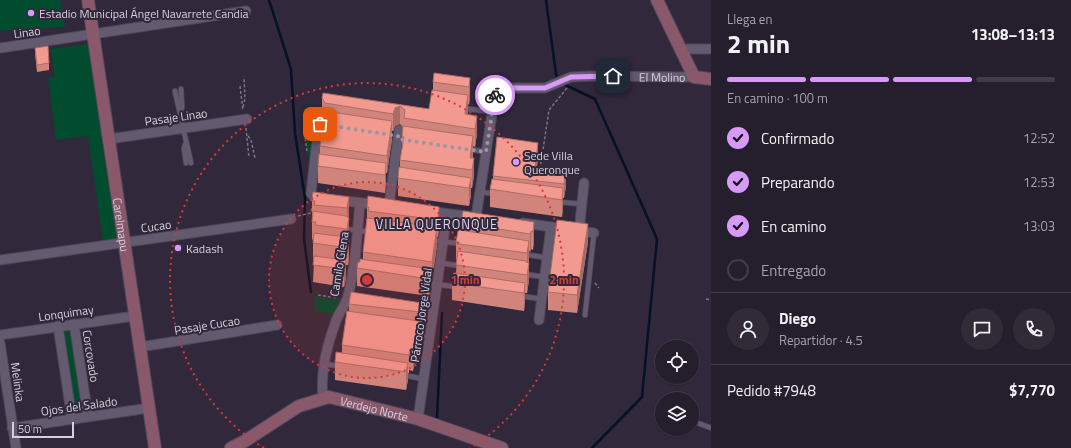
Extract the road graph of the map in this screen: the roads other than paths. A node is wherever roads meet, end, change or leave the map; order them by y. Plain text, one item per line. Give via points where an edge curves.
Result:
1 (88, 0) edge
2 (657, 0) edge
3 (246, 11) dead end
4 (93, 34) junction
5 (0, 48) edge
6 (681, 49) junction
7 (711, 49) edge
8 (694, 77) junction
9 (711, 79) edge
10 (181, 89) dead end
11 (174, 91) dead end
12 (456, 107) edge
13 (492, 112) junction
14 (180, 113) junction
15 (246, 119) road end
16 (322, 124) edge
17 (182, 128) junction
18 (398, 136) dead end
19 (109, 139) junction
20 (464, 149) edge
21 (486, 152) junction
22 (189, 163) dead end
23 (584, 183) dead end
24 (478, 192) junction
25 (503, 194) edge
26 (556, 201) edge
27 (360, 203) junction
28 (582, 204) junction
29 (418, 210) edge
30 (447, 214) junction
31 (291, 219) dead end
32 (513, 222) edge
33 (338, 228) edge
34 (551, 228) junction
35 (357, 230) junction
36 (373, 232) edge
37 (578, 232) junction
38 (594, 233) joint
39 (428, 240) edge
40 (444, 242) junction
41 (124, 243) junction
42 (471, 246) edge
43 (516, 253) edge
44 (547, 258) junction
45 (0, 260) edge
46 (441, 263) junction
47 (469, 267) edge
48 (514, 273) edge
49 (544, 277) junction
50 (423, 282) edge
51 (438, 285) junction
52 (466, 289) edge
53 (518, 296) edge
54 (542, 299) junction
55 (585, 315) dead end
56 (135, 316) junction
57 (539, 320) dead end
58 (74, 324) junction
59 (277, 325) dead end
60 (58, 326) junction
61 (409, 333) edge
62 (0, 335) edge
63 (431, 337) junction
64 (140, 347) junction
65 (0, 348) edge
66 (324, 364) junction
67 (349, 368) edge
68 (394, 374) edge
69 (424, 378) junction
70 (324, 398) junction
71 (149, 408) junction
72 (88, 416) junction
73 (72, 419) junction
74 (418, 419) junction
75 (699, 424) edge
76 (12, 428) junction
77 (711, 428) edge
78 (16, 448) edge
79 (155, 448) edge
80 (231, 448) edge
81 (502, 448) edge

1 - 4 street, Carelmapu
2 - 6 street
3 - 4 street, Linao
4 - 5 street, Linao
4 - 19 street, Carelmapu
6 - 7 street
6 - 8 street
8 - 9 street, El Molino
8 - 13 street, El Molino via 571,77 545,88 496,88
10 - 14 lane
11 - 14 lane
12 - 13 lane
13 - 21 street
14 - 17 lane
15 - 17 street, Pasaje Linao
16 - 27 street via 311,193 314,197
17 - 19 street, Pasaje Linao
17 - 22 lane
18 - 27 street via 393,207
19 - 41 street, Carelmapu
20 - 21 lane
21 - 24 street
23 - 28 street
24 - 25 lane
24 - 30 street via 480,218
26 - 28 lane
27 - 35 street, Camilo Glena
28 - 37 street
29 - 30 street
30 - 40 street, Párroco Jorge Vidal
31 - 41 street, Cucao
32 - 34 street
33 - 35 lane
34 - 37 street
34 - 44 street
35 - 36 lane
35 - 66 street, Camilo Glena via 347,299 339,323 329,340
37 - 38 street
38 - 55 lane
39 - 40 lane
40 - 42 lane
40 - 46 street, Párroco Jorge Vidal
41 - 45 street, Cucao
41 - 56 street, Carelmapu
43 - 44 lane
44 - 49 street
46 - 47 lane
46 - 51 street, Párroco Jorge Vidal
48 - 49 lane
49 - 54 street
50 - 51 lane
51 - 52 lane
51 - 63 street, Párroco Jorge Vidal
53 - 54 lane
54 - 57 street
56 - 58 street, Lonquimay
56 - 64 street, Carelmapu
58 - 60 street, Lonquimay
58 - 72 street, Corcovado
59 - 64 street, Pasaje Cucao
60 - 62 street, Lonquimay
60 - 73 street
61 - 63 lane
63 - 69 street, Párroco Jorge Vidal
64 - 71 street, Carelmapu
65 - 76 street, Melinka
66 - 67 lane
66 - 70 street, Camilo Glena
68 - 69 lane
69 - 74 street, Párroco Jorge Vidal
70 - 74 street, Verdejo Norte via 337,398
70 - 80 street, Verdejo Norte via 299,406
71 - 72 street, Ojos del Salado
71 - 79 street, Carelmapu
72 - 73 street, Ojos del Salado
73 - 76 street, Ojos del Salado
74 - 81 street, Verdejo Norte
75 - 77 lane
76 - 78 street, Melinka

